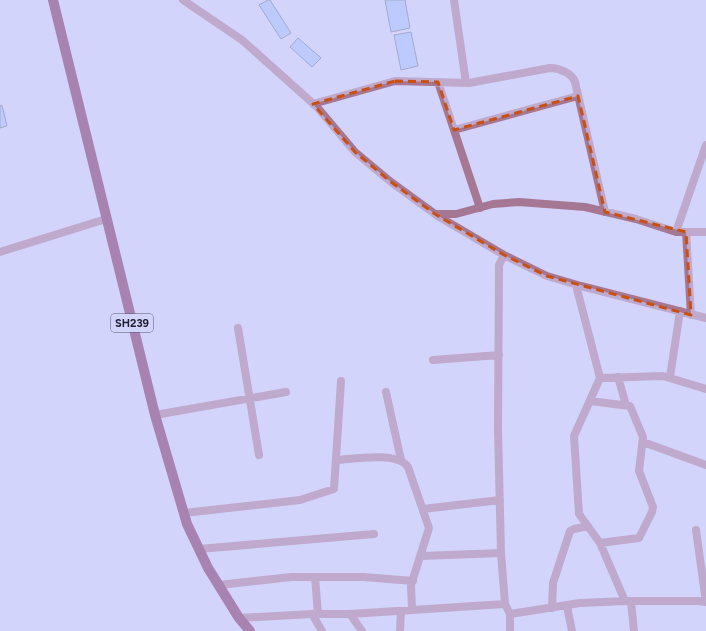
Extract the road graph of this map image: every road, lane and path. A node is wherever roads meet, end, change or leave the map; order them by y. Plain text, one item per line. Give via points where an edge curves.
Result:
1 (53, 0) edge
2 (183, 0) edge
3 (454, 0) edge
4 (438, 82) junction
5 (466, 83) junction
6 (578, 96) junction
7 (313, 104) junction
8 (454, 130) junction
9 (706, 145) edge
10 (480, 208) junction
11 (605, 212) junction
12 (435, 214) junction
13 (106, 219) junction
14 (676, 232) junction
15 (686, 232) junction
16 (706, 232) edge
17 (0, 252) edge
18 (504, 255) junction
19 (576, 285) junction
20 (680, 311) junction
21 (691, 315) junction
22 (706, 318) edge
23 (238, 328) dead end
24 (499, 355) junction
25 (433, 360) dead end
26 (618, 377) junction
27 (670, 377) junction
28 (600, 378) junction
29 (341, 381) dead end
30 (706, 389) edge
31 (286, 392) dead end
32 (386, 392) dead end
33 (250, 399) junction
34 (590, 401) junction
35 (626, 405) junction
36 (155, 415) junction
37 (643, 442) junction
38 (259, 455) dead end
39 (337, 460) junction
40 (401, 460) junction
41 (706, 465) edge
42 (500, 500) junction
43 (423, 509) junction
44 (184, 513) junction
45 (588, 526) junction
46 (696, 530) dead end
47 (374, 534) dead end
48 (600, 543) junction
49 (199, 549) junction
50 (501, 552) junction
51 (421, 556) junction
52 (315, 577) junction
53 (413, 581) junction
54 (218, 585) junction
55 (628, 602) junction
56 (706, 602) edge
57 (505, 604) junction
58 (567, 606) junction
59 (552, 608) junction
60 (412, 610) junction
61 (401, 611) junction
62 (315, 614) junction
63 (350, 614) junction
64 (510, 614) junction
65 (239, 618) junction
66 (250, 631) edge
67 (322, 631) edge
68 (362, 631) edge
69 (400, 631) edge
70 (510, 631) edge
71 (572, 631) edge
72 (634, 631) edge

1 - 13 main road, SH239
2 - 7 street via 242,40
3 - 5 street
4 - 5 street
4 - 7 street via 395,81
4 - 8 street
5 - 6 street via 554,68 573,78
6 - 8 street
6 - 11 street
7 - 12 street via 355,152
8 - 10 street
9 - 14 street
10 - 11 street via 519,202 585,207
10 - 12 street via 456,214
11 - 14 street
12 - 18 street
13 - 17 street
13 - 36 main road, SH239
14 - 15 street
15 - 16 street
15 - 21 street
18 - 19 street via 547,276
18 - 24 street via 499,265
19 - 20 street
19 - 28 street
20 - 21 street
20 - 27 street
21 - 22 street
23 - 33 street
24 - 25 street
24 - 42 street
26 - 27 street
26 - 28 street
26 - 35 street
27 - 30 street
28 - 34 street
29 - 39 street
31 - 33 street
32 - 40 street
33 - 36 street
33 - 38 street
34 - 35 street
34 - 45 street via 574,436 579,514
35 - 37 street via 633,410
36 - 44 main road, SH239
37 - 41 street
37 - 48 street via 639,471 652,502 652,512 639,538
39 - 40 street via 373,457
39 - 44 street via 334,488 328,491 300,500
40 - 43 street via 408,467
42 - 43 street
42 - 50 street
43 - 51 street via 429,528
44 - 49 main road, SH239
45 - 48 street
45 - 59 street via 570,531 553,583
46 - 56 street
47 - 49 street
48 - 55 street
49 - 54 main road, SH239
50 - 51 street
50 - 57 street
51 - 53 street
52 - 53 street
52 - 54 street
52 - 62 street
53 - 60 street
54 - 65 main road, SH239
55 - 56 street
55 - 58 street
55 - 72 street
57 - 60 street
57 - 64 street
58 - 59 street
58 - 71 street
59 - 64 street
60 - 61 street
61 - 63 street
61 - 69 street
62 - 63 street
62 - 65 street
62 - 67 street
63 - 68 street
64 - 70 street
65 - 66 main road, SH239

